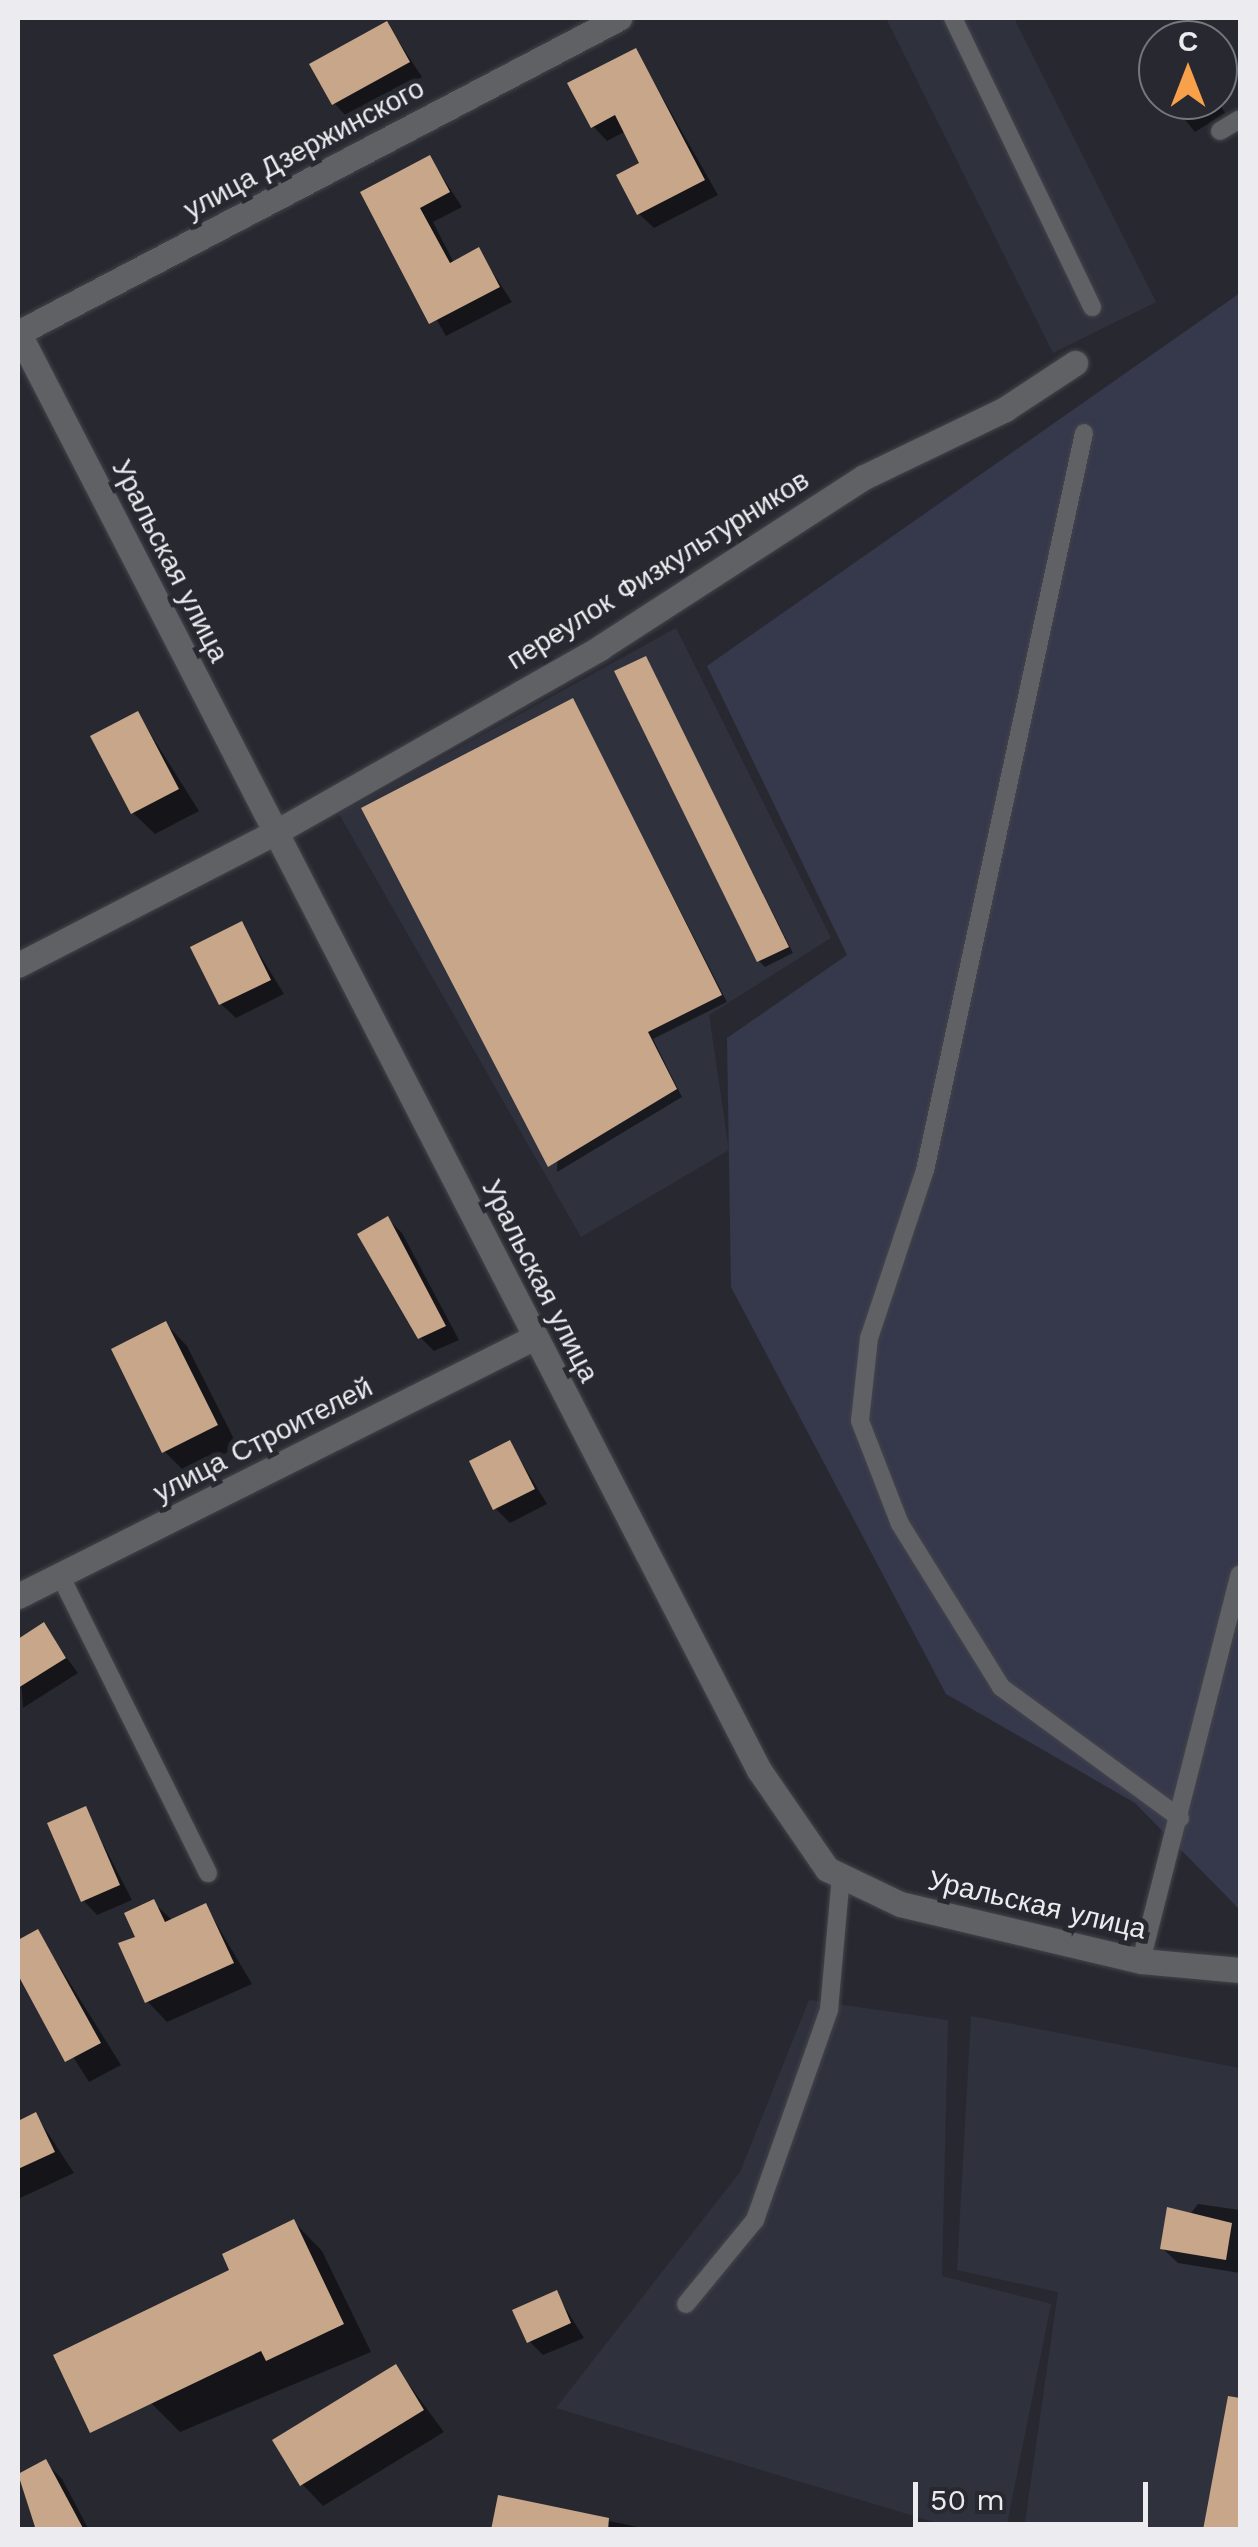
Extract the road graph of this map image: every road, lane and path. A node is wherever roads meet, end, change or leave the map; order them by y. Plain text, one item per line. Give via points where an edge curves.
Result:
1 (619, 18) edge
2 (953, 18) edge
3 (1240, 118) edge
4 (1220, 131) dead end
5 (1092, 307) dead end
6 (18, 333) edge
7 (1075, 364) dead end
8 (1084, 432) dead end
9 (276, 832) junction
10 (18, 965) edge
11 (535, 1337) junction
12 (1240, 1574) edge
13 (60, 1575) junction
14 (18, 1596) edge
15 (1180, 1818) junction
16 (208, 1873) dead end
17 (841, 1876) junction
18 (1141, 1961) junction
19 (1240, 1970) edge
20 (686, 2304) dead end

1 - 6 street, улица Дзержинского
2 - 5 lane
3 - 4 lane
6 - 9 street, Уральская улица
7 - 9 street, переулок Физкультурников via 864,476 602,647
8 - 15 lane via 924,1170 869,1338 860,1421 900,1524 1001,1687
9 - 10 street, переулок Физкультурников
9 - 11 street, Уральская улица
11 - 13 street, улица Строителей
11 - 17 street, Уральская улица via 759,1770
12 - 15 lane
13 - 14 street, улица Строителей
13 - 16 lane
15 - 18 lane
17 - 18 street, Уральская улица via 900,1904
17 - 20 lane via 829,2010 755,2220
18 - 19 street, Уральская улица

